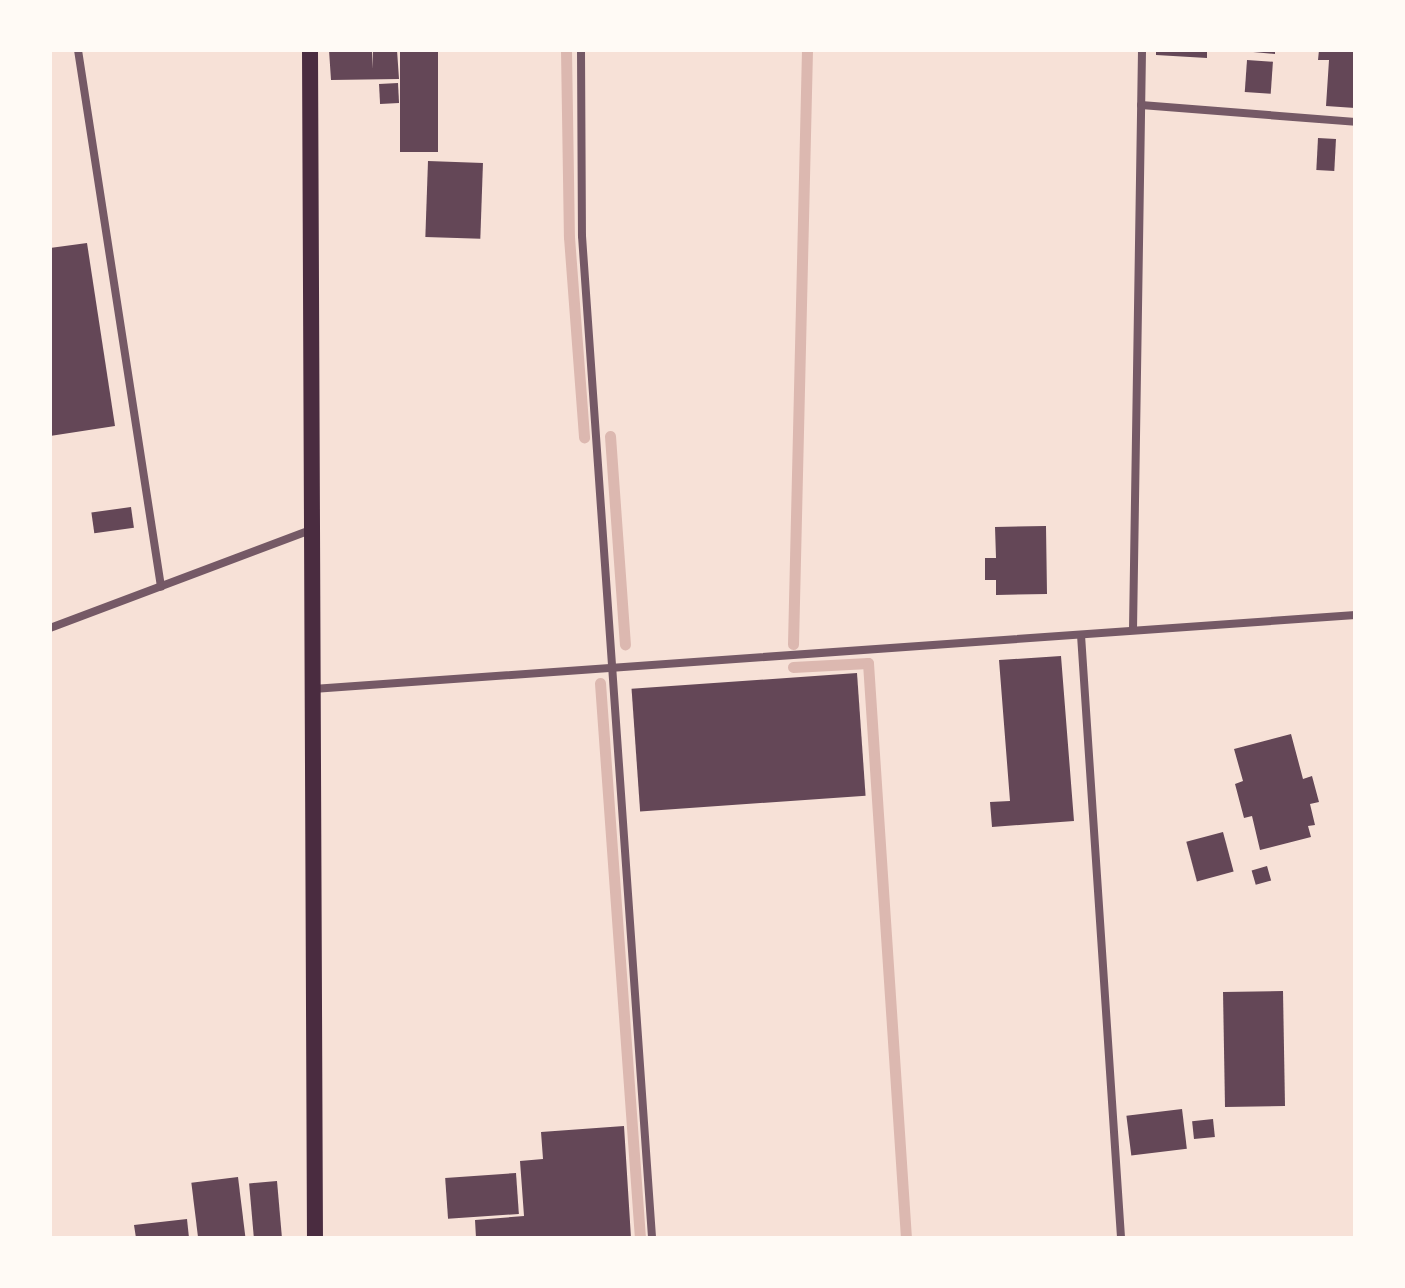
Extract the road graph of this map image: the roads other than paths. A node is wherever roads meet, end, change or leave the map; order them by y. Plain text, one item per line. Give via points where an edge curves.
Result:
1 (78, 50) edge
2 (310, 50) edge
3 (581, 50) edge
4 (1142, 50) edge
5 (1141, 105) junction
6 (1355, 122) edge
7 (312, 530) junction
8 (161, 587) junction
9 (1355, 615) edge
10 (50, 628) edge
11 (1133, 630) junction
12 (1081, 635) junction
13 (613, 665) junction
14 (313, 689) junction
15 (315, 1238) edge
16 (652, 1238) edge
17 (1121, 1238) edge

1 - 8 street
2 - 7 main road
3 - 13 street via 582,236
4 - 5 street
5 - 6 street
5 - 11 street
7 - 8 street
7 - 14 main road
8 - 10 street
9 - 11 street
11 - 12 street
12 - 13 street
12 - 17 street
13 - 14 street
13 - 16 street
14 - 15 main road

